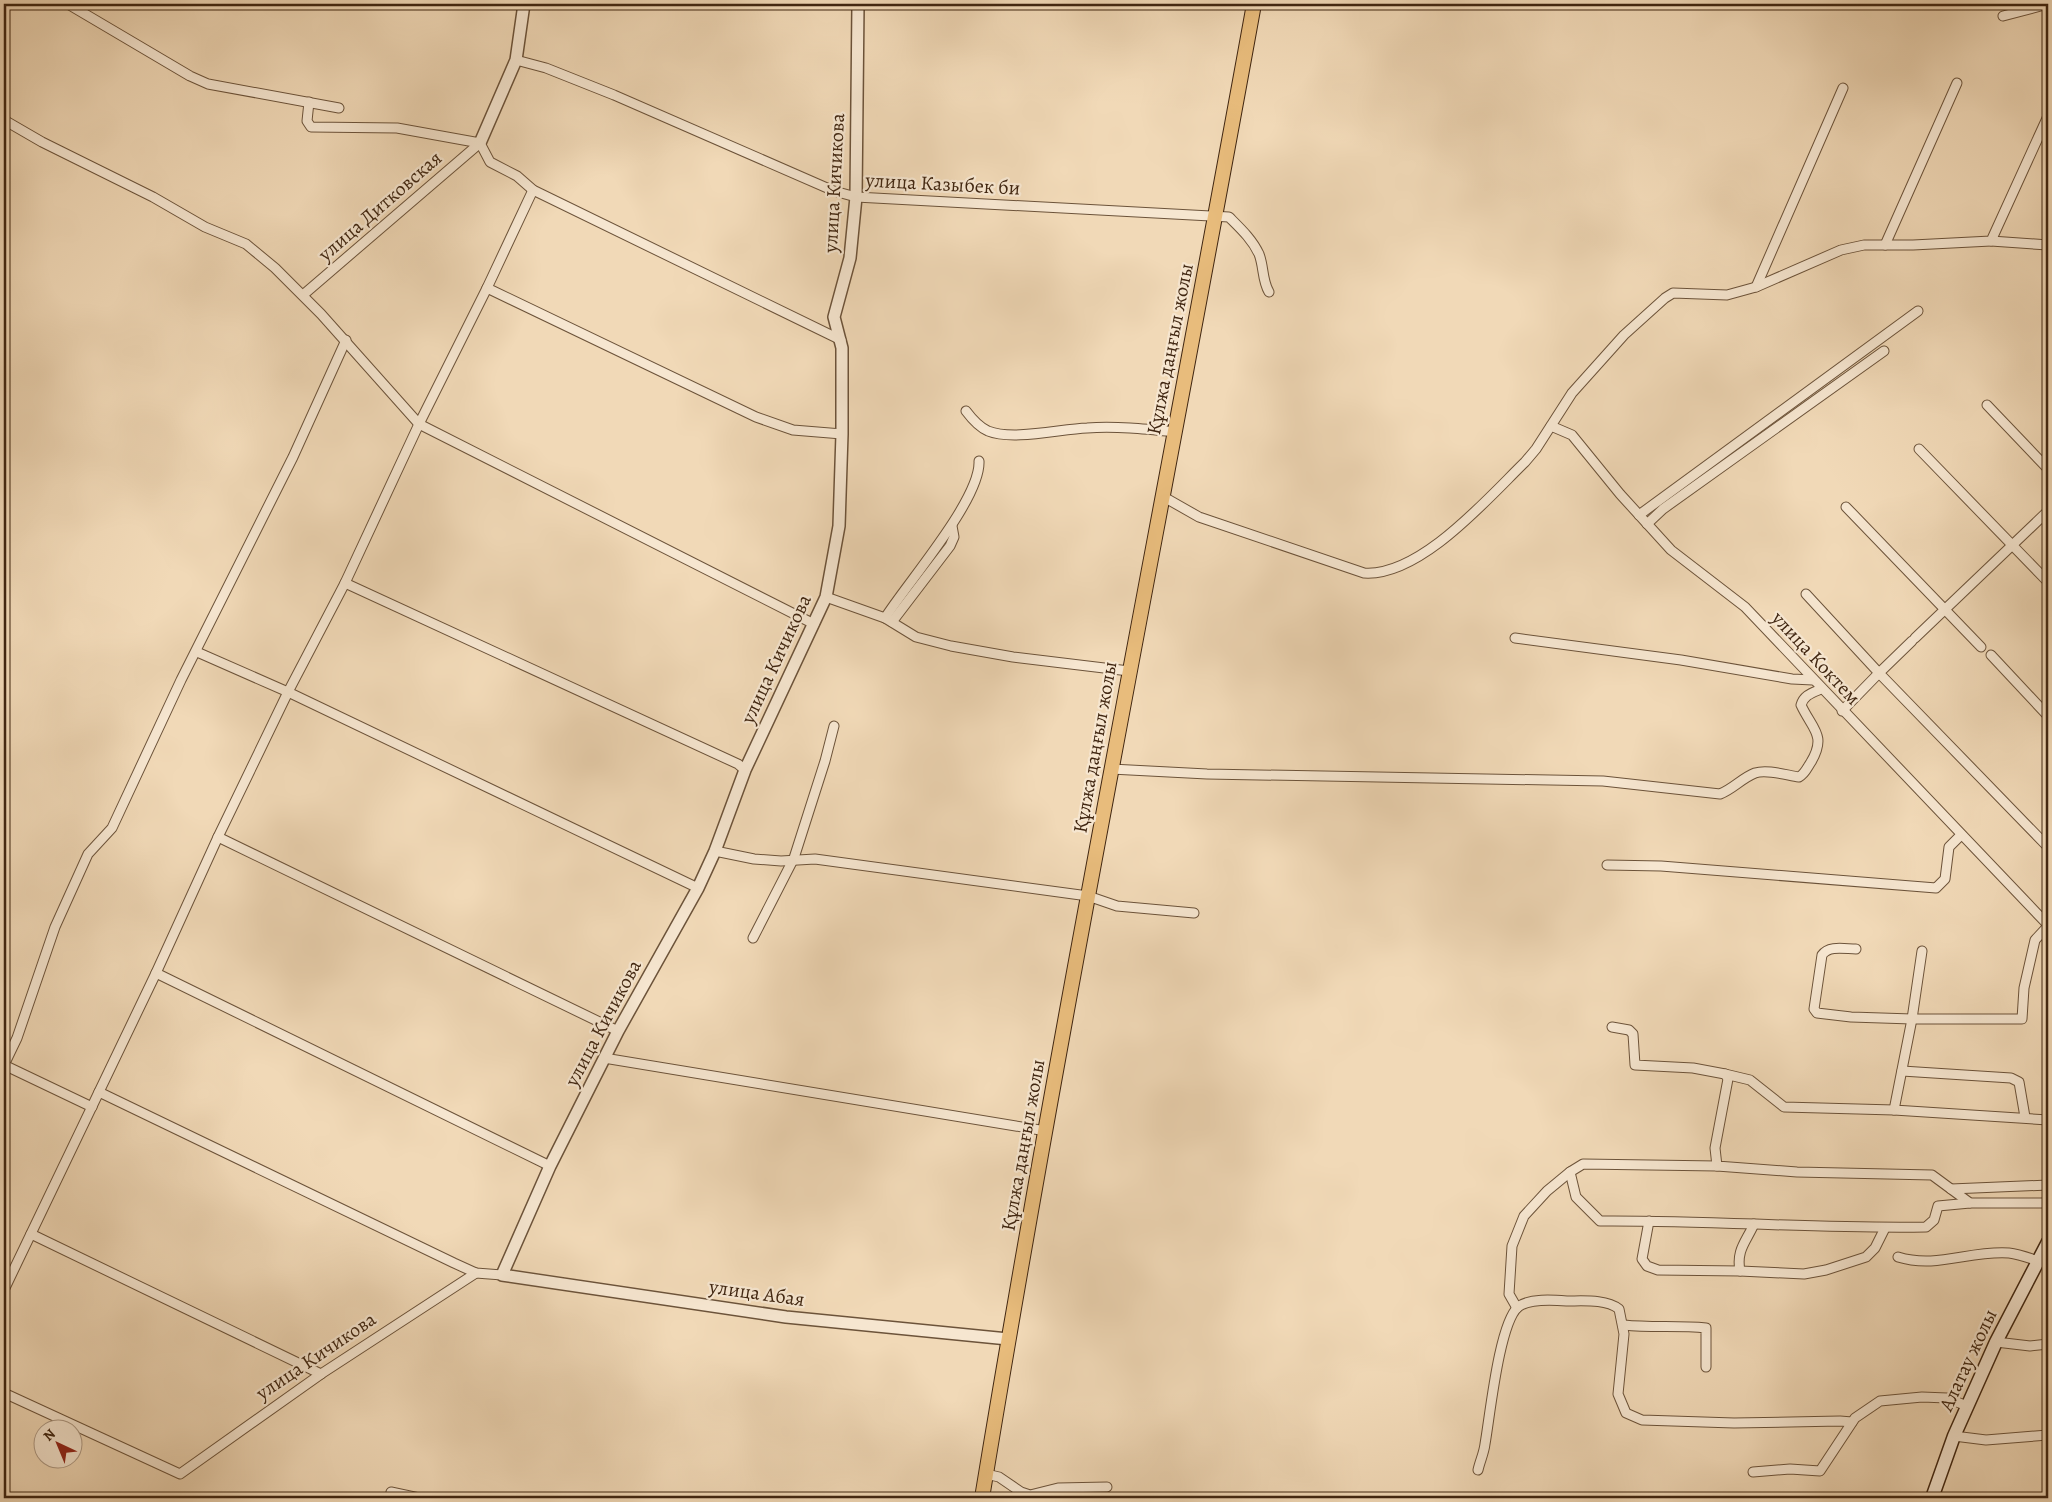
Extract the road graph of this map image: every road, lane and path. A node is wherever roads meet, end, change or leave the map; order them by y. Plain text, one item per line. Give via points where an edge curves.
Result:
1 (68, 4) edge
2 (524, 4) edge
3 (858, 4) edge
4 (1254, 4) edge
5 (2048, 4) edge
6 (2003, 16) dead end
7 (516, 60) junction
8 (1957, 83) dead end
9 (1844, 88) dead end
10 (309, 102) junction
11 (339, 108) dead end
12 (2048, 116) edge
13 (4, 120) edge
14 (480, 143) junction
15 (533, 190) junction
16 (856, 198) junction
17 (1216, 216) junction
18 (1991, 241) junction
19 (1885, 245) junction
20 (2048, 245) edge
21 (1756, 287) junction
22 (487, 288) junction
23 (1269, 292) dead end
24 (303, 295) junction
25 (1918, 311) dead end
26 (346, 340) junction
27 (841, 340) junction
28 (1884, 351) dead end
29 (1986, 405) dead end
30 (966, 411) dead end
31 (419, 424) junction
32 (1551, 426) junction
33 (1175, 432) junction
34 (842, 434) junction
35 (1919, 449) dead end
36 (979, 461) dead end
37 (2048, 469) edge
38 (1162, 496) junction
39 (1846, 507) dead end
40 (2048, 511) edge
41 (1639, 515) junction
42 (1647, 524) junction
43 (2013, 546) junction
44 (2048, 582) edge
45 (345, 583) junction
46 (1806, 594) dead end
47 (826, 597) junction
48 (1945, 608) junction
49 (888, 620) junction
50 (814, 624) junction
51 (1515, 638) dead end
52 (1981, 647) dead end
53 (197, 652) junction
54 (1991, 655) dead end
55 (1129, 671) junction
56 (1879, 673) junction
57 (1813, 680) junction
58 (1821, 689) junction
59 (288, 692) junction
60 (1842, 711) junction
61 (2048, 716) edge
62 (834, 726) dead end
63 (1111, 769) junction
64 (745, 770) junction
65 (1960, 834) junction
66 (218, 837) junction
67 (2048, 847) edge
68 (715, 851) junction
69 (794, 858) junction
70 (1607, 865) dead end
71 (698, 888) junction
72 (1088, 896) junction
73 (1194, 913) dead end
74 (2048, 926) edge
75 (752, 938) dead end
76 (1856, 949) dead end
77 (1922, 951) dead end
78 (156, 973) junction
79 (1912, 1019) junction
80 (1612, 1027) dead end
81 (618, 1031) junction
82 (604, 1058) junction
83 (4, 1065) edge
84 (1902, 1071) junction
85 (1725, 1074) junction
86 (99, 1092) junction
87 (92, 1107) junction
88 (1894, 1110) junction
89 (2025, 1118) junction
90 (2048, 1120) edge
91 (1046, 1131) junction
92 (550, 1166) junction
93 (1717, 1166) junction
94 (1570, 1172) junction
95 (2048, 1185) edge
96 (1951, 1189) junction
97 (1970, 1203) junction
98 (2048, 1203) edge
99 (1649, 1221) junction
100 (1754, 1224) junction
101 (1885, 1228) junction
102 (31, 1234) junction
103 (2048, 1242) edge
104 (1898, 1257) dead end
105 (2038, 1261) junction
106 (1740, 1271) junction
107 (476, 1273) junction
108 (502, 1274) junction
109 (4, 1290) edge
110 (1517, 1308) junction
111 (1624, 1325) junction
112 (1008, 1338) junction
113 (1996, 1342) junction
114 (2048, 1344) edge
115 (1706, 1367) dead end
116 (321, 1374) junction
117 (4, 1394) edge
118 (1967, 1406) junction
119 (1852, 1422) junction
120 (1954, 1436) junction
121 (2048, 1436) edge
122 (1478, 1470) dead end
123 (1753, 1472) dead end
124 (986, 1474) junction
125 (1107, 1487) dead end
126 (391, 1492) dead end
127 (419, 1498) edge
128 (982, 1498) edge
129 (1932, 1498) edge

1 - 10 street via 208,84
2 - 7 street
3 - 16 street, улица Кичикова
4 - 17 main road, Құлжа даңғыл жолы
5 - 6 street
7 - 14 street
7 - 16 street, улица Казыбек би via 546,68 614,95
8 - 19 street
9 - 21 street
10 - 11 street
10 - 14 street via 307,121 311,127 397,128
12 - 18 street
13 - 24 street via 205,227 246,244
14 - 15 street via 490,162 517,176
14 - 24 street, улица Дитковская
15 - 22 street
15 - 27 street
16 - 17 street, улица Казыбек би
16 - 27 street, улица Кичикова via 850,258 835,311 835,324
17 - 23 street via 1229,217 1248,236 1259,255 1264,284
17 - 33 main road, Құлжа даңғыл жолы
18 - 19 street
18 - 20 street
19 - 21 street via 1841,250
21 - 32 street via 1727,295 1673,293 1665,298 1624,335 1572,393
22 - 31 street
22 - 34 street via 756,417 792,430
24 - 26 street
25 - 41 street
26 - 31 street
26 - 53 street
27 - 34 street, улица Кичикова
28 - 42 street via 1663,509
29 - 37 street
30 - 33 street via 974,422 997,433 1026,434 1106,427
31 - 45 street
31 - 50 street
32 - 38 street via 1525,462 1452,532 1406,564 1377,574 1364,573 1199,517
32 - 41 street, улица Коктем via 1572,435
33 - 38 main road, Құлжа даңғыл жолы
34 - 47 street, улица Кичикова via 839,526
35 - 43 street
36 - 49 street via 979,473 952,526
38 - 55 main road, Құлжа даңғыл жолы
39 - 48 street
40 - 43 street
41 - 42 street, улица Коктем
42 - 57 street, улица Коктем via 1671,550 1745,607
43 - 44 street
43 - 48 street
45 - 59 street
45 - 64 street
46 - 56 street
47 - 49 street
47 - 50 street, улица Кичикова
48 - 52 street
48 - 56 street
49 - 55 street via 916,637 951,646
50 - 64 street, улица Кичикова
51 - 57 street
53 - 59 street
53 - 83 street via 112,828 88,854 54,927 17,1038
54 - 61 street
55 - 63 main road, Құлжа даңғыл жолы
56 - 60 street
56 - 67 street
57 - 58 street, улица Коктем
58 - 60 street, улица Коктем
58 - 63 street via 1808,694 1801,705 1820,744 1804,774 1799,777 1761,771 1720,794 1603,781
59 - 66 street
59 - 71 street
60 - 65 street, улица Коктем
62 - 69 street
63 - 72 main road, Құлжа даңғыл жолы
64 - 68 street, улица Кичикова
65 - 70 street via 1949,847 1944,879 1936,888
65 - 74 street, улица Коктем
66 - 78 street
66 - 81 street
68 - 69 street via 754,859 781,861
68 - 71 street, улица Кичикова
69 - 72 street
69 - 75 street
71 - 81 street, улица Кичикова
72 - 73 street via 1117,906
72 - 91 main road, Құлжа даңғыл жолы
74 - 79 street via 2034,940 2024,988 2022,1019
76 - 79 street via 1830,949 1822,955 1814,1011 1851,1017
77 - 79 street
78 - 86 street
78 - 92 street
79 - 84 street
80 - 85 street via 1629,1030 1633,1034 1635,1065 1693,1068
81 - 82 street, улица Кичикова
82 - 91 street
82 - 92 street, улица Кичикова
83 - 87 street
84 - 88 street
84 - 89 street via 2012,1078 2019,1082
85 - 88 street via 1750,1080 1784,1107
85 - 93 street via 1728,1080 1715,1148
86 - 87 street
86 - 107 street
87 - 102 street
88 - 89 street
89 - 90 street
91 - 112 main road, Құлжа даңғыл жолы
92 - 108 street, улица Кичикова
93 - 94 street via 1583,1164
93 - 96 street via 1797,1172 1932,1175
94 - 99 street via 1576,1197 1600,1221
94 - 110 street via 1524,1216 1512,1246 1509,1294
95 - 96 street
96 - 97 street
97 - 98 street
97 - 101 street via 1938,1206 1934,1220 1926,1227
99 - 100 street
99 - 106 street via 1642,1259 1647,1266 1658,1270
100 - 101 street
100 - 106 street via 1738,1259
101 - 106 street via 1875,1248 1866,1257 1826,1270 1804,1274
102 - 109 street
102 - 116 street
103 - 105 main road, Алатау жолы
104 - 105 street via 1914,1262 2009,1253
105 - 113 main road, Алатау жолы
107 - 108 street
107 - 116 street, улица Кичикова
108 - 112 street, улица Абая via 786,1317
110 - 111 street via 1530,1302 1560,1300 1612,1304 1619,1309
110 - 122 street via 1502,1342
111 - 115 street via 1706,1328
111 - 119 street via 1618,1394 1626,1413 1642,1420
112 - 124 main road, Құлжа даңғыл жолы
113 - 114 street via 2030,1346
113 - 118 main road, Алатау жолы
116 - 117 street, улица Кичикова via 180,1474
118 - 119 street via 1947,1398 1880,1401
118 - 120 main road, Алатау жолы
119 - 123 street via 1820,1471
120 - 121 street via 1986,1440
120 - 129 main road, Алатау жолы
124 - 125 street via 1030,1495 1058,1488
124 - 128 main road, Құлжа даңғыл жолы
126 - 127 street

